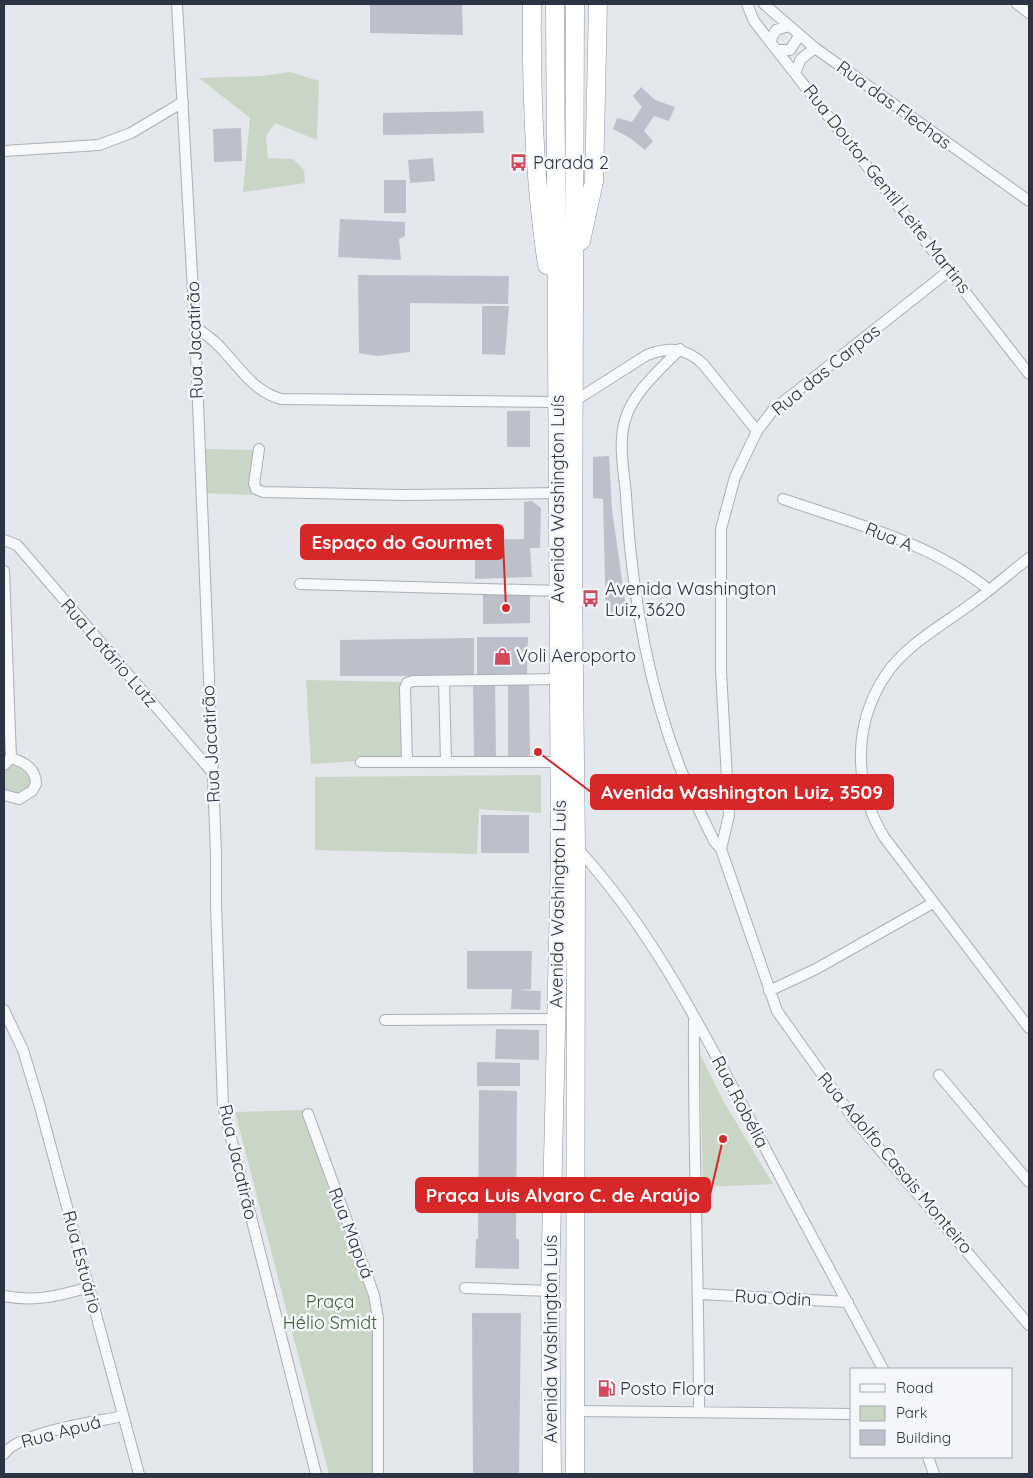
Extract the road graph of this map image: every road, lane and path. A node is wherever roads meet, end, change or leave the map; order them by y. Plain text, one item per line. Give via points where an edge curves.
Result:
1 (177, 4) edge
2 (532, 4) edge
3 (555, 4) edge
4 (575, 4) edge
5 (598, 4) edge
6 (747, 4) edge
7 (764, 4) edge
8 (1017, 4) edge
9 (1029, 12) edge
10 (788, 26) junction
11 (800, 36) junction
12 (770, 42) junction
13 (815, 48) junction
14 (777, 50) junction
15 (795, 73) junction
16 (183, 102) junction
17 (4, 151) edge
18 (1029, 201) edge
19 (575, 263) junction
20 (950, 270) junction
21 (556, 326) junction
22 (195, 328) junction
23 (680, 349) junction
24 (1029, 374) edge
25 (565, 402) junction
26 (757, 431) junction
27 (259, 449) dead end
28 (559, 493) junction
29 (782, 499) dead end
30 (4, 540) edge
31 (1029, 558) edge
32 (4, 571) edge
33 (300, 584) dead end
34 (989, 590) junction
35 (559, 591) junction
36 (5, 673) edge
37 (559, 679) junction
38 (444, 681) junction
39 (8, 762) edge
40 (361, 762) dead end
41 (407, 762) junction
42 (446, 762) junction
43 (560, 762) junction
44 (212, 772) junction
45 (4, 795) edge
46 (576, 847) junction
47 (721, 849) junction
48 (934, 903) junction
49 (770, 991) junction
50 (4, 1010) edge
51 (694, 1018) junction
52 (556, 1019) junction
53 (386, 1020) dead end
54 (1029, 1028) edge
55 (939, 1075) dead end
56 (308, 1114) dead end
57 (1029, 1182) edge
58 (89, 1286) junction
59 (465, 1288) dead end
60 (550, 1291) junction
61 (699, 1294) junction
62 (4, 1296) edge
63 (848, 1302) junction
64 (1029, 1325) edge
65 (882, 1368) edge
66 (576, 1411) junction
67 (699, 1412) junction
68 (850, 1414) edge
69 (122, 1416) junction
70 (4, 1454) edge
71 (928, 1458) edge
72 (139, 1474) edge
73 (316, 1474) edge
74 (378, 1474) edge
75 (552, 1474) edge
76 (575, 1474) edge
77 (934, 1474) edge

1 - 16 street, Rua Jacatirão
2 - 21 highway via 537,181
3 - 21 highway, Avenida Washington Luís
4 - 19 highway, Avenida Washington Luís
5 - 19 highway via 594,182
6 - 12 street, Rua Doutor Gentil Leite Martins via 754,21
7 - 10 street, Rua das Flechas
8 - 9 street
10 - 11 street, Rua das Flechas
10 - 12 street via 776,30
11 - 13 street, Rua das Flechas
11 - 14 street via 790,50
12 - 14 street, Rua Doutor Gentil Leite Martins
13 - 15 street via 801,58
13 - 18 street, Rua das Flechas
14 - 15 street, Rua Doutor Gentil Leite Martins
15 - 20 street, Rua Doutor Gentil Leite Martins
16 - 17 street via 131,133 99,145
16 - 22 street, Rua Jacatirão
19 - 25 highway, Avenida Washington Luís
20 - 24 street, Rua Doutor Gentil Leite Martins
20 - 26 street, Rua das Carpas via 773,410
21 - 25 highway, Avenida Washington Luís
22 - 25 street via 211,338 260,392 281,400
22 - 44 street, Rua Jacatirão
23 - 25 street via 647,355
23 - 26 street via 703,364
23 - 47 street, Rua Adolfo Casais Monteiro via 638,395 625,419 622,445 629,545 661,712 679,767 714,841
25 - 28 highway, Avenida Washington Luís
25 - 46 highway, Avenida Washington Luís
26 - 47 street, Rua das Carpas via 735,477 721,528 721,671 729,815
27 - 28 street via 254,484 263,492
28 - 35 highway, Avenida Washington Luís
29 - 34 street, Rua A via 896,537 973,576
30 - 44 street, Rua Lotário Lutz via 17,545
31 - 34 street
32 - 36 street
33 - 35 street
34 - 48 street via 914,646 886,674 866,714 862,730 859,756 872,815 884,837
35 - 37 highway, Avenida Washington Luís
36 - 39 street
37 - 38 street
37 - 43 highway, Avenida Washington Luís
38 - 41 street via 413,681 405,688
38 - 42 street
39 - 45 street via 26,764 33,770 36,784 32,791 19,799
40 - 41 street
41 - 42 street
42 - 43 street
43 - 52 highway, Avenida Washington Luís
44 - 73 street, Rua Jacatirão via 223,1106
46 - 51 street, Rua Robélia via 624,902
46 - 66 highway, Avenida Washington Luís
47 - 49 street, Rua Adolfo Casais Monteiro
48 - 49 street
48 - 54 street
49 - 64 street, Rua Adolfo Casais Monteiro via 777,1011 853,1118
50 - 58 street, Rua Estuário via 39,1103
51 - 61 street
51 - 63 street, Rua Robélia
52 - 53 street
52 - 60 highway, Avenida Washington Luís
55 - 57 street
56 - 74 street, Rua Mapuá via 374,1295 378,1319
58 - 62 street via 42,1299
58 - 69 street, Rua Estuário
59 - 60 street
60 - 75 highway, Avenida Washington Luís
61 - 63 street, Rua Odin
61 - 67 street
63 - 65 street, Rua Robélia
66 - 67 street
66 - 76 highway, Avenida Washington Luís
67 - 68 street
69 - 70 street, Rua Apuá via 31,1437 8,1448
69 - 72 street, Rua Estuário
71 - 77 street

